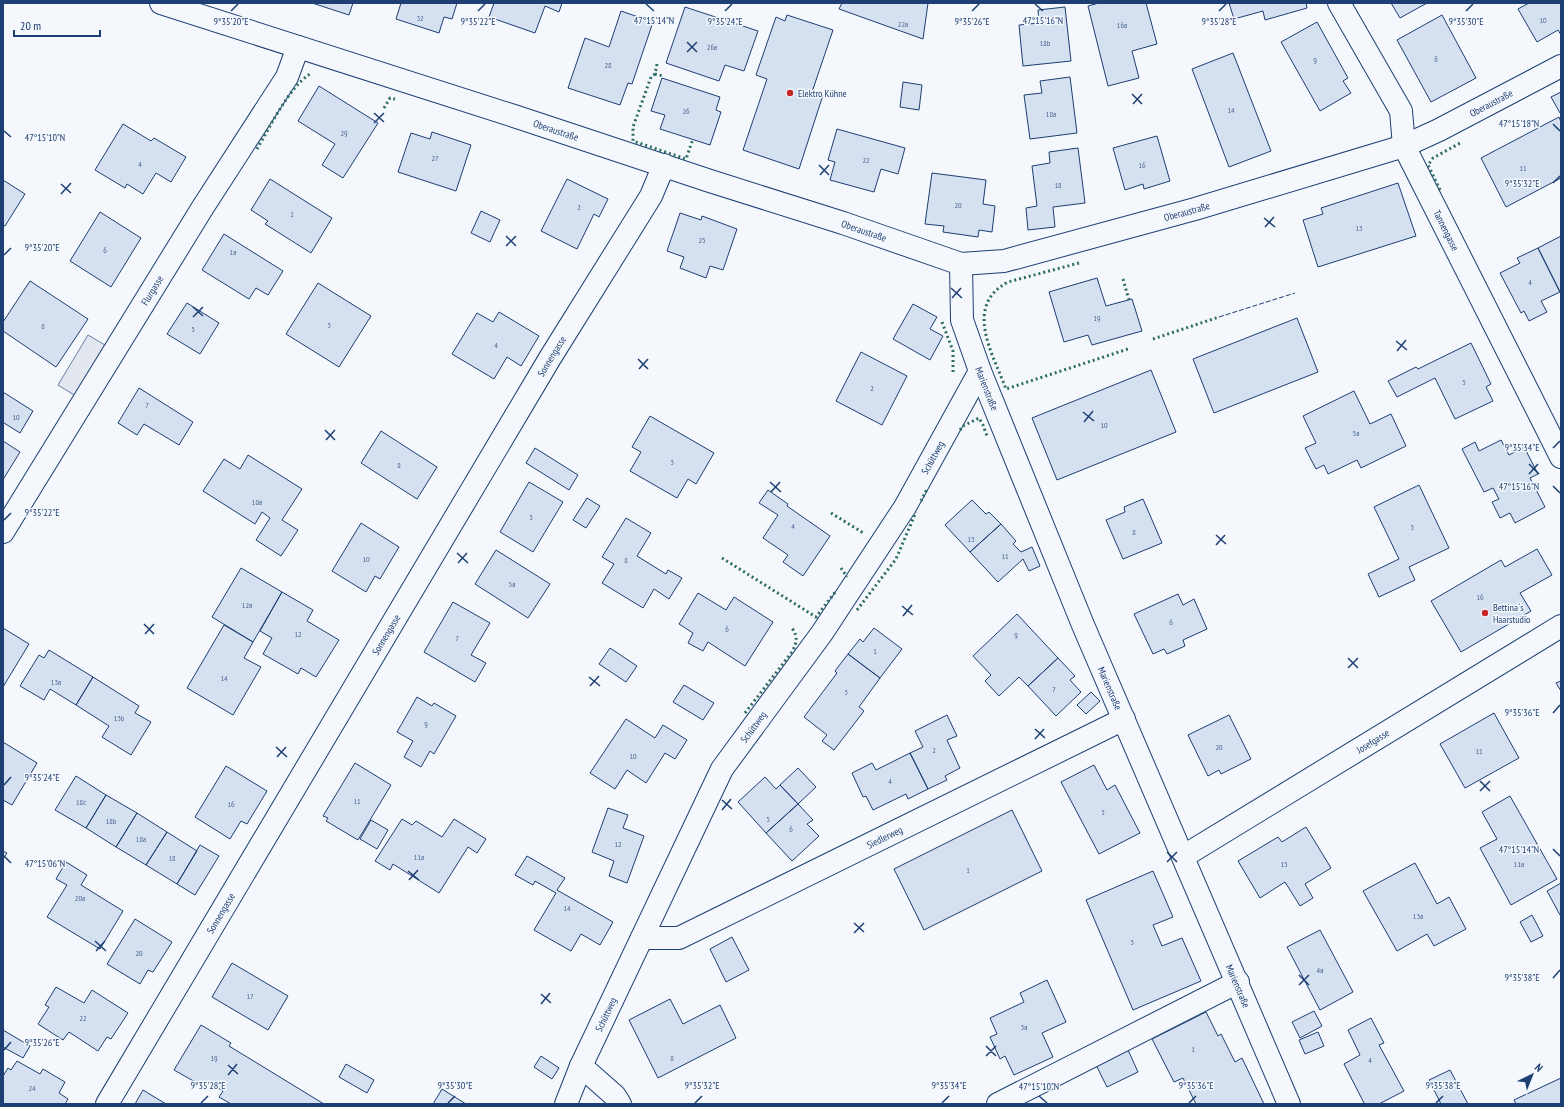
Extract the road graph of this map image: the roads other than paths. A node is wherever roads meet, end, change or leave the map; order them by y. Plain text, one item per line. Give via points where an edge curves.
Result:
1 (161, 3) edge
2 (1339, 3) edge
3 (298, 47) junction
4 (1561, 66) edge
5 (1404, 146) junction
6 (664, 165) junction
7 (961, 264) junction
8 (980, 371) junction
9 (1561, 457) edge
10 (3, 532) edge
11 (1561, 626) edge
12 (1124, 719) junction
13 (1184, 856) junction
14 (642, 938) junction
15 (1238, 982) junction
16 (581, 1066) junction
17 (106, 1104) edge
18 (566, 1104) edge
19 (620, 1104) edge
20 (998, 1104) edge
21 (1289, 1104) edge

1 - 3 street, Oberaustraße
2 - 5 street, Tannengasse via 1401,111
3 - 6 street, Oberaustraße
3 - 10 street, Flurgasse via 287,77 203,207
4 - 5 street, Oberaustraße
5 - 7 street, Oberaustraße via 1195,209 1004,261
5 - 9 street, Tannengasse
6 - 7 street, Oberaustraße via 896,240
6 - 17 street, Sonnengasse via 651,196 546,364
7 - 8 street, Marienstraße via 962,320
8 - 12 street, Marienstraße
8 - 14 street, Schüttweg via 905,507 822,633 722,769
11 - 13 street, Josefgasse
12 - 13 street, Marienstraße
12 - 14 street, Siedlerweg via 679,938
13 - 15 street, Marienstraße
14 - 16 street, Schüttweg
15 - 20 street
15 - 21 street, Marienstraße
16 - 18 street, Schüttweg
16 - 19 street via 616,1096

